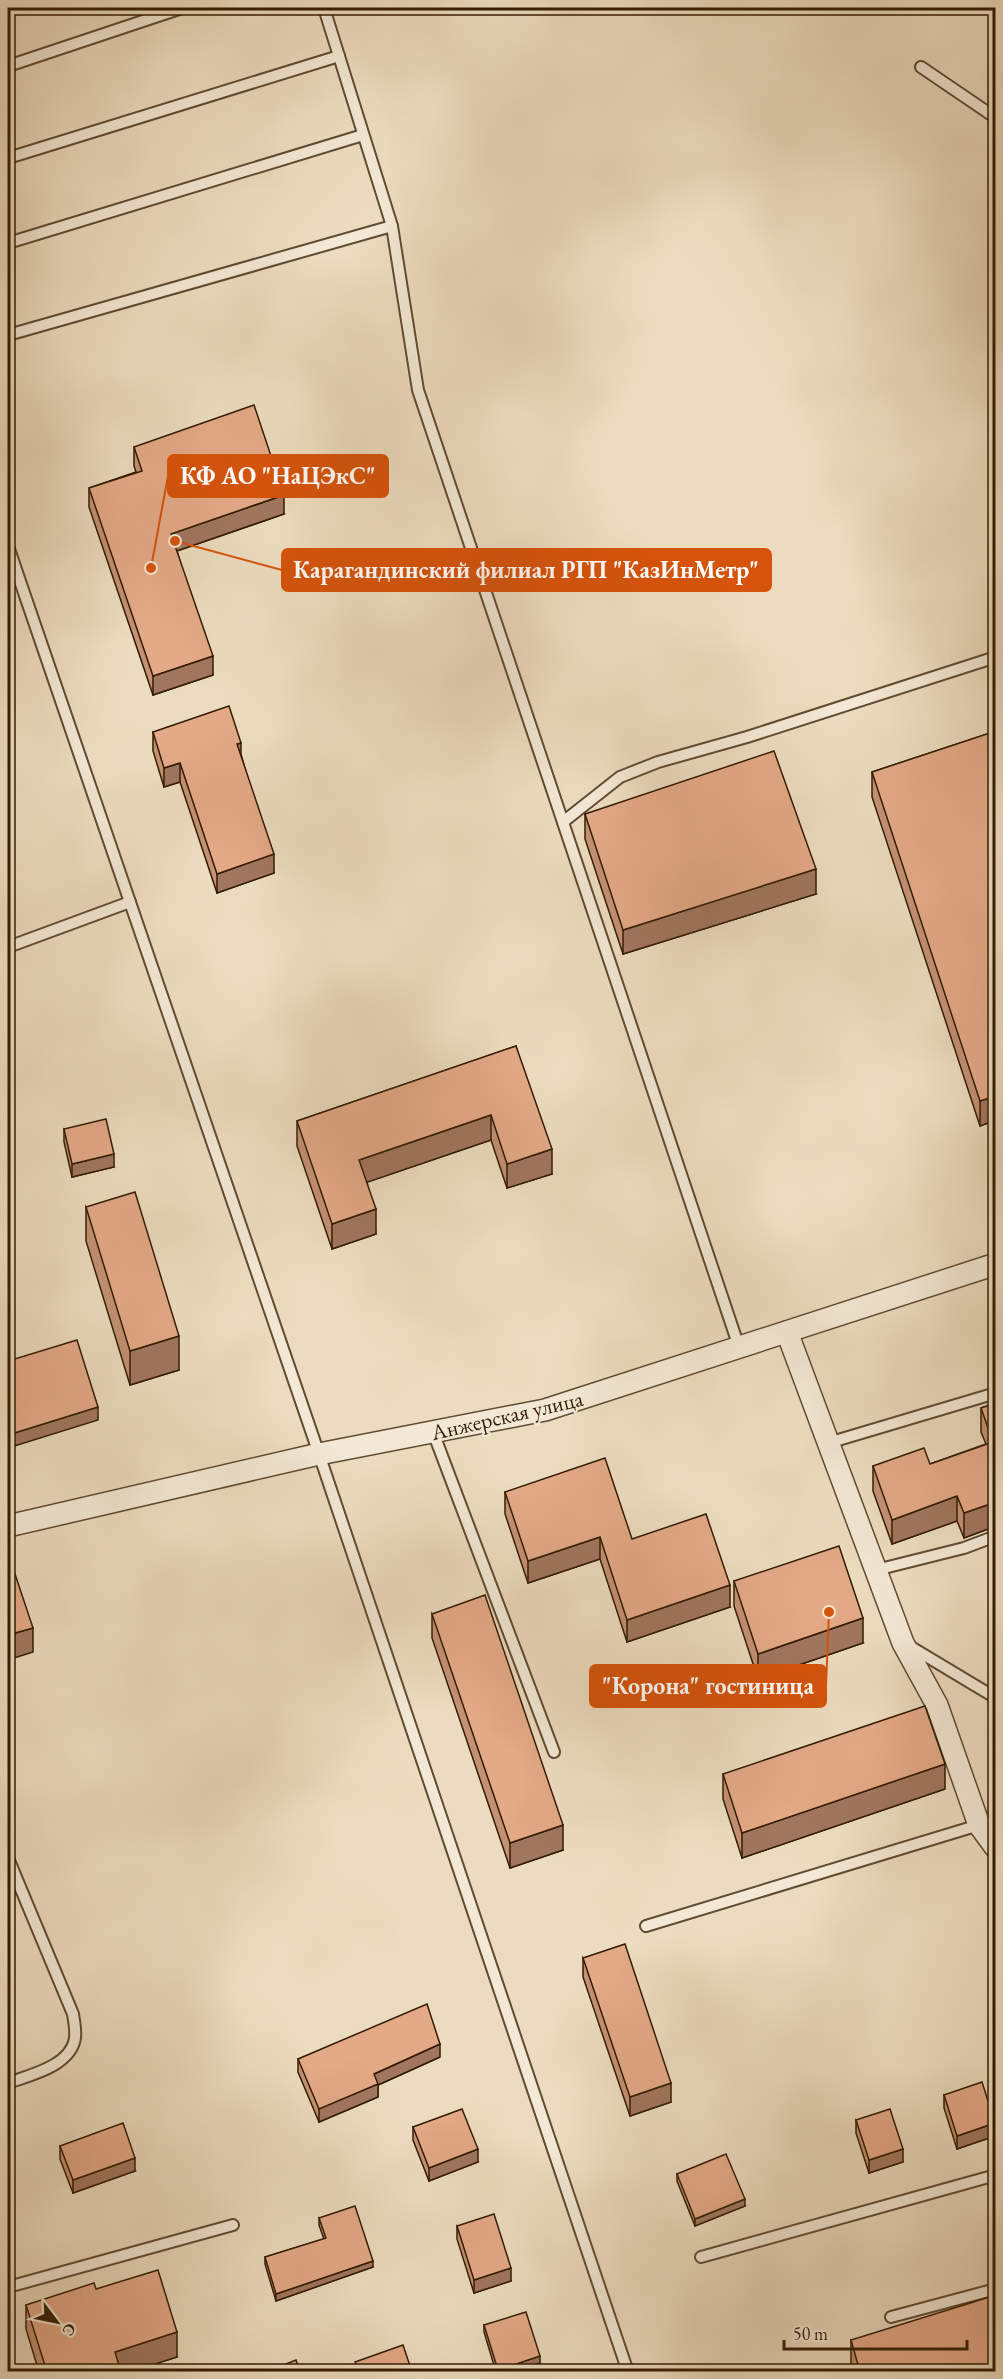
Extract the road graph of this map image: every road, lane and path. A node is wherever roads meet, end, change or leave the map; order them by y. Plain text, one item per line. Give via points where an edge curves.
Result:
1 (182, 8) edge
2 (324, 8) edge
3 (339, 56) junction
4 (8, 66) edge
5 (921, 67) dead end
6 (996, 118) edge
7 (363, 135) junction
8 (8, 158) edge
9 (392, 226) junction
10 (8, 243) edge
11 (8, 335) edge
12 (8, 546) edge
13 (996, 657) edge
14 (563, 822) junction
15 (130, 902) junction
16 (8, 947) edge
17 (996, 1264) edge
18 (787, 1332) junction
19 (739, 1347) junction
20 (996, 1393) edge
21 (433, 1432) junction
22 (828, 1443) junction
23 (319, 1454) junction
24 (8, 1526) edge
25 (996, 1536) edge
26 (876, 1570) junction
27 (903, 1643) junction
28 (996, 1698) edge
29 (554, 1752) dead end
30 (979, 1825) junction
31 (996, 1848) edge
32 (8, 1858) edge
33 (646, 1926) dead end
34 (8, 2083) edge
35 (996, 2175) edge
36 (233, 2225) dead end
37 (700, 2258) dead end
38 (8, 2287) edge
39 (996, 2289) edge
40 (891, 2317) dead end
41 (628, 2372) edge

1 - 4 lane
2 - 3 lane
3 - 7 lane
3 - 8 lane
5 - 6 lane
7 - 9 lane
7 - 10 lane
9 - 11 lane
9 - 14 lane via 418,390
12 - 15 lane
13 - 14 lane via 658,762 620,777
14 - 19 lane
15 - 16 lane
15 - 23 lane
17 - 18 street, Анжерская улица
18 - 19 street, Анжерская улица
18 - 22 street
19 - 21 street, Анжерская улица via 545,1410
20 - 22 lane
21 - 23 street, Анжерская улица
21 - 29 lane
22 - 26 street
23 - 24 street, Анжерская улица
23 - 41 lane
25 - 26 lane
26 - 27 street
27 - 28 lane
27 - 30 street via 937,1705
30 - 31 street
30 - 33 lane
32 - 34 lane via 73,2014 75,2039 64,2058 41,2072
35 - 37 lane
36 - 38 lane
39 - 40 lane

